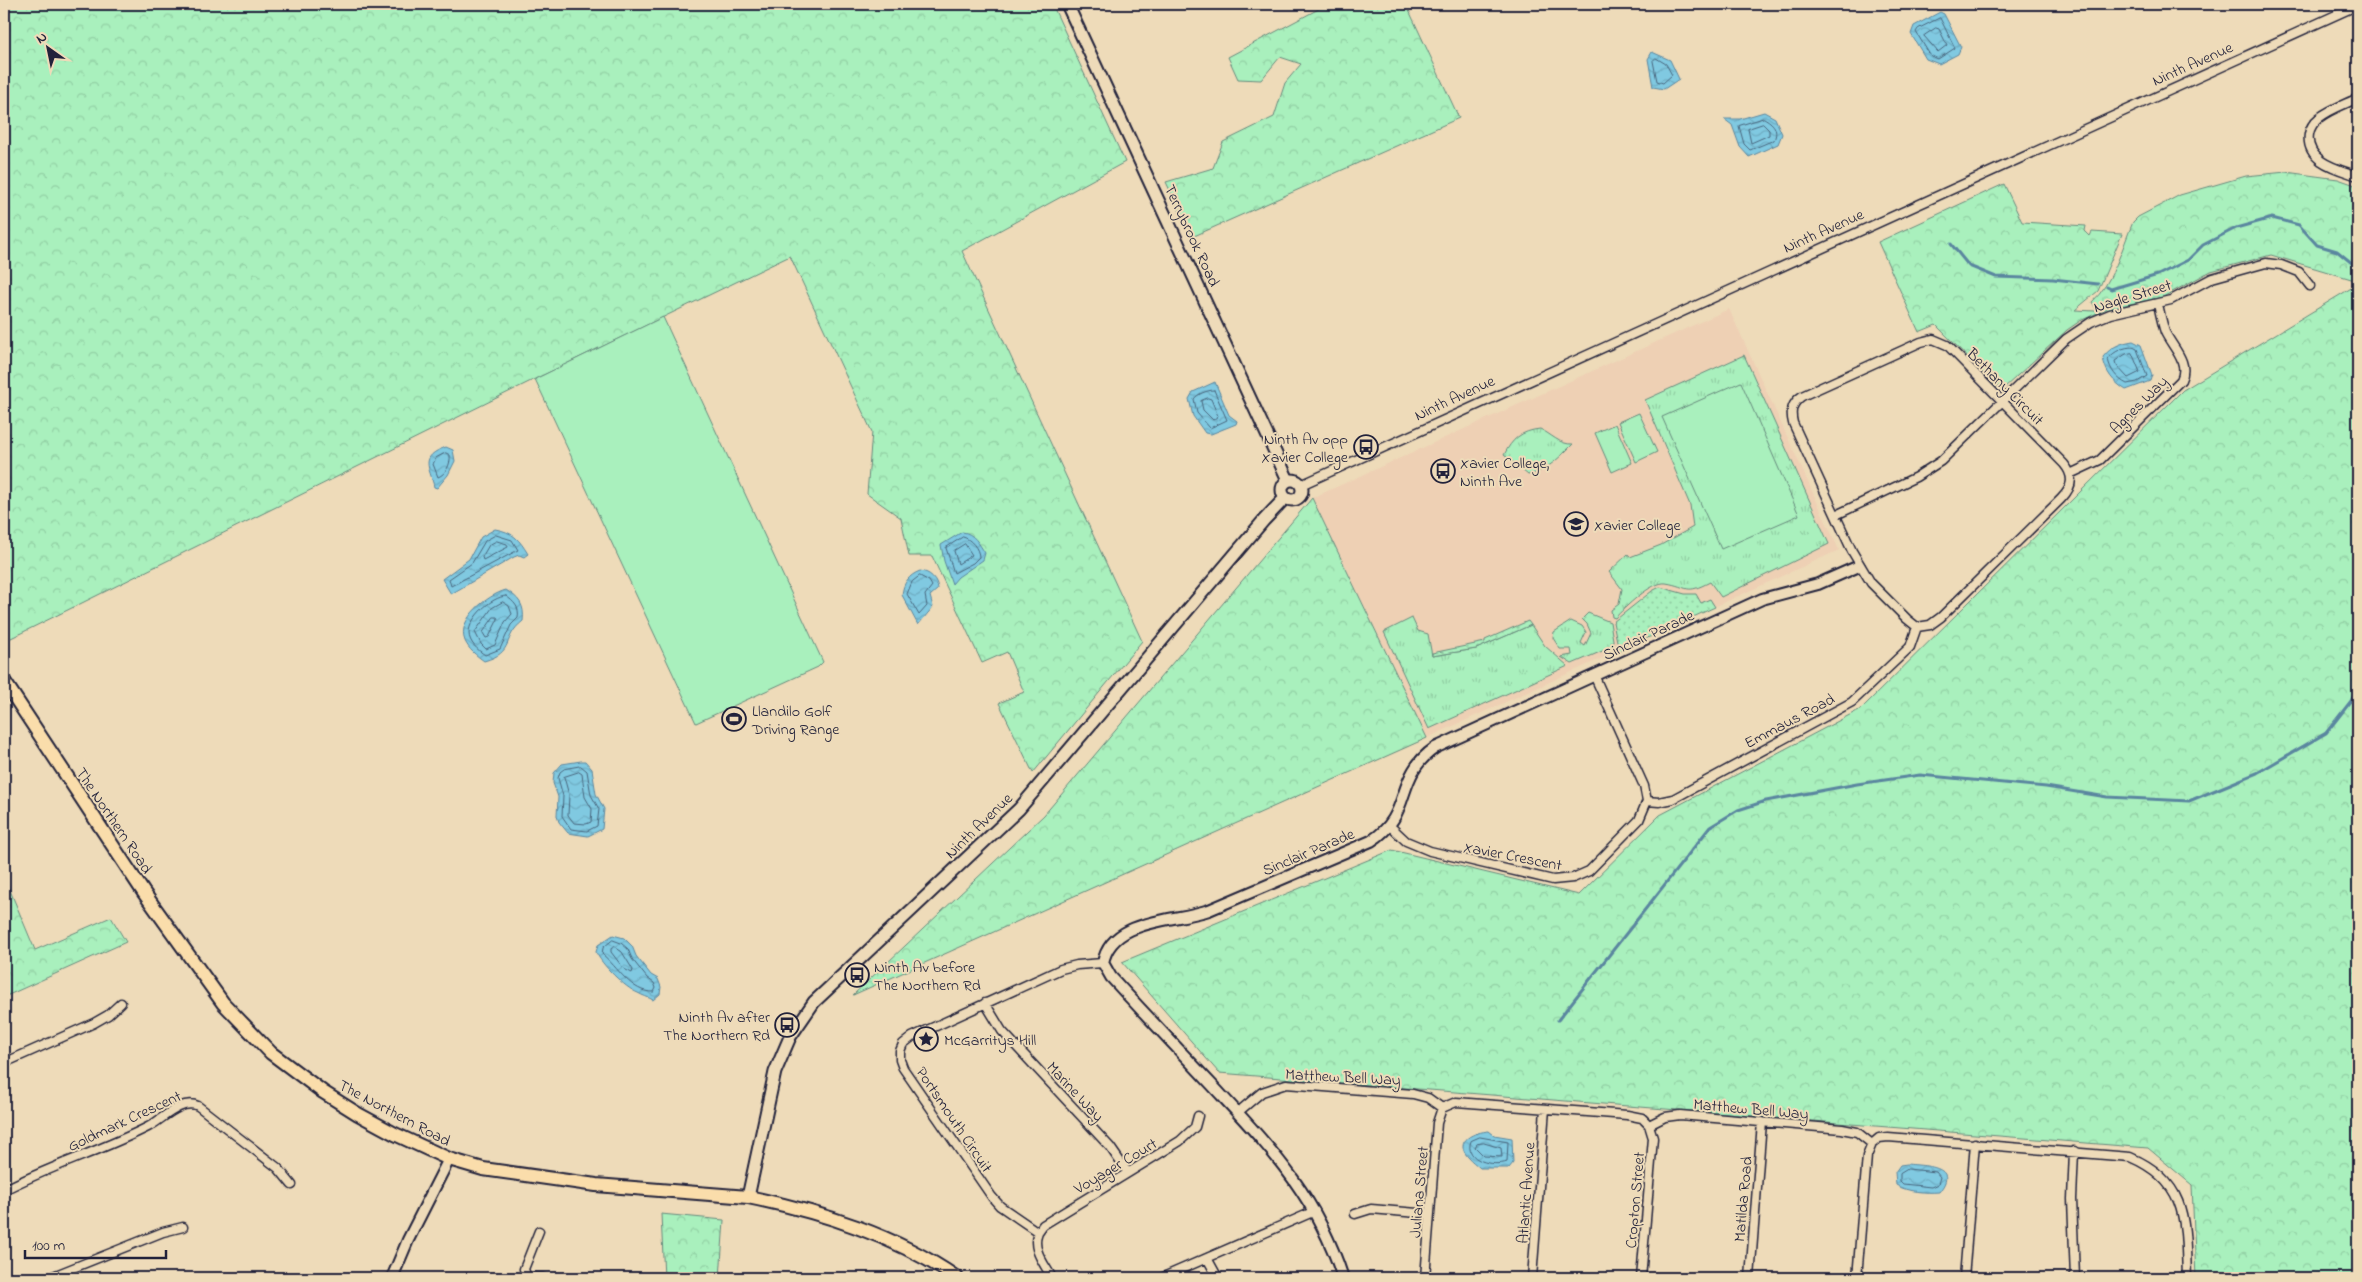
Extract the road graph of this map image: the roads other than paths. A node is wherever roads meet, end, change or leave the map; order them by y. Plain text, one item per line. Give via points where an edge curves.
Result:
1 (1068, 4) edge
2 (2358, 5) edge
3 (2358, 98) edge
4 (2358, 176) edge
5 (2310, 286) dead end
6 (2158, 304) junction
7 (2002, 401) junction
8 (2070, 474) junction
9 (1288, 480) junction
10 (1301, 485) junction
11 (1285, 498) junction
12 (1836, 514) junction
13 (1859, 566) junction
14 (1917, 627) junction
15 (1594, 675) junction
16 (4, 681) edge
17 (1647, 801) junction
18 (1390, 826) junction
19 (1103, 963) junction
20 (121, 1003) dead end
21 (986, 1003) junction
22 (4, 1063) edge
23 (1442, 1108) junction
24 (1545, 1109) junction
25 (1237, 1112) junction
26 (1198, 1116) dead end
27 (1762, 1122) junction
28 (1649, 1125) junction
29 (1975, 1143) junction
30 (1872, 1144) junction
31 (2074, 1151) junction
32 (449, 1159) junction
33 (1128, 1173) junction
34 (292, 1185) dead end
35 (4, 1190) edge
36 (748, 1197) junction
37 (1315, 1211) junction
38 (1355, 1214) dead end
39 (1429, 1214) junction
40 (183, 1227) dead end
41 (539, 1231) dead end
42 (1038, 1232) junction
43 (1207, 1258) junction
44 (48, 1278) edge
45 (392, 1278) edge
46 (527, 1278) edge
47 (543, 1278) edge
48 (956, 1278) edge
49 (1052, 1278) edge
50 (1161, 1278) edge
51 (1218, 1278) edge
52 (1343, 1278) edge
53 (1426, 1278) edge
54 (1532, 1278) edge
55 (1641, 1278) edge
56 (1750, 1278) edge
57 (1857, 1278) edge
58 (1964, 1278) edge
59 (2075, 1278) edge
60 (2187, 1278) edge

1 - 9 main road, Terrybrook Road
2 - 10 street, Ninth Avenue
3 - 4 street via 2320,117 2312,125 2309,141 2320,161
5 - 6 street, Nagle Street via 2299,272 2266,263 2212,278
6 - 7 street, Nagle Street via 2110,314 2081,328
6 - 8 street, Agnes Way via 2165,330 2183,363 2181,380 2105,456
7 - 8 street, Bethany Circuit
7 - 12 street, Nagle Street via 1950,453 1925,472
7 - 12 street, Bethany Circuit via 1947,345 1933,339 1802,396 1793,406 1792,418
8 - 14 street via 2071,485 2061,499 1934,623
9 - 10 main road
9 - 11 main road via 1281,490
10 - 11 main road via 1302,492 1298,498
11 - 36 main road, Ninth Avenue via 1019,809 814,1002 790,1037 775,1072
12 - 13 street, Bethany Circuit
13 - 14 street, Bethany Circuit via 1875,587
13 - 15 street, Sinclair Parade via 1818,584 1762,598
14 - 17 street, Emmaus Road via 1910,647 1852,702 1673,799
15 - 17 street via 1644,786
15 - 18 street, Sinclair Parade via 1448,741 1425,755 1412,770 1401,805
16 - 32 highway, The Northern Road via 186,954 239,1021 271,1053 340,1103
17 - 18 street, Xavier Crescent via 1639,820 1596,864 1581,875 1563,880 1430,851 1406,841
18 - 19 street, Sinclair Parade via 1370,841 1209,910 1137,926 1107,950
19 - 21 street, Portsmouth Circuit via 1068,967
19 - 25 street via 1111,977
20 - 22 street via 94,1023
21 - 33 street, Marine Way via 1002,1031 1110,1147
21 - 42 street, Portsmouth Circuit via 912,1037 902,1047 900,1060 1000,1206
23 - 24 street via 1456,1102
23 - 25 street, Matthew Bell Way via 1428,1098 1413,1094 1286,1084 1262,1092
23 - 39 street, Juliana Street via 1437,1123
24 - 28 street via 1634,1116
24 - 54 street, Atlantic Avenue
25 - 37 street via 1286,1168
26 - 33 street, Voyager Court via 1195,1127 1180,1141
27 - 28 street, Matthew Bell Way via 1680,1115 1665,1117
27 - 30 street, Matthew Bell Way via 1850,1130
27 - 56 street, Matilda Road
28 - 55 street, Cropton Street via 1653,1138
29 - 30 street via 1888,1136
29 - 31 street
29 - 58 street
30 - 57 street via 1867,1156
31 - 59 street
31 - 60 street via 2130,1157 2154,1169 2165,1179 2177,1196 2185,1219
32 - 36 highway, The Northern Road via 483,1169 561,1181
32 - 45 street via 416,1222
33 - 42 street, Voyager Court
34 - 35 street, Goldmark Crescent via 278,1168 190,1103 146,1128
36 - 48 highway, The Northern Road via 853,1225 916,1253
37 - 43 street
37 - 52 street
38 - 39 street via 1371,1209
39 - 53 street, Juliana Street
40 - 44 street
41 - 46 street via 525,1264
42 - 49 street via 1037,1251
43 - 50 street
43 - 51 street
46 - 47 street

